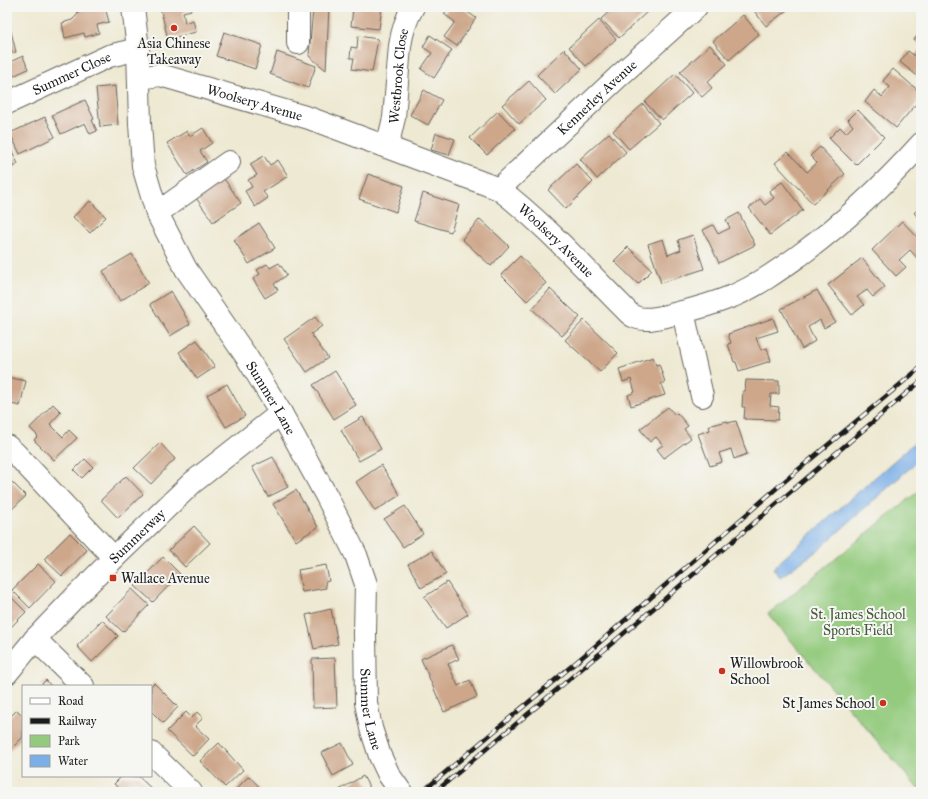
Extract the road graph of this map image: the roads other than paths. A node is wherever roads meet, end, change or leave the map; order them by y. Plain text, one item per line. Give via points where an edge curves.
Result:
1 (133, 7) edge
2 (298, 7) edge
3 (413, 7) edge
4 (696, 7) edge
5 (298, 43) dead end
6 (138, 49) junction
7 (140, 78) junction
8 (7, 103) edge
9 (921, 144) edge
10 (387, 147) junction
11 (229, 162) dead end
12 (499, 189) junction
13 (157, 213) junction
14 (683, 312) junction
15 (702, 396) dead end
16 (281, 413) junction
17 (7, 446) edge
18 (114, 558) junction
19 (35, 639) junction
20 (7, 673) edge
21 (82, 685) edge
22 (152, 754) edge
23 (191, 792) edge
24 (401, 792) edge

1 - 6 street, Summer Lane
2 - 5 street
3 - 10 street, Westbrook Close via 402,34 394,118
4 - 12 street, Kennerley Avenue
6 - 7 street, Summer Lane
6 - 8 street, Summer Close via 109,56
7 - 10 street, Woolsery Avenue via 160,75 309,118
7 - 13 street, Summer Lane via 143,166
9 - 14 street, Woolsery Avenue via 850,216 784,267 734,296
10 - 12 street, Woolsery Avenue
11 - 13 street
12 - 14 street, Woolsery Avenue via 560,244 633,317 652,319
13 - 16 street, Summer Lane via 186,269 246,356
14 - 15 street
16 - 18 street, Summerway via 192,483
16 - 24 street, Summer Lane via 356,555 366,584 366,703 380,756 389,776
17 - 18 street
18 - 19 street, Summerway
19 - 20 street, Summerway
19 - 21 street
22 - 23 street

